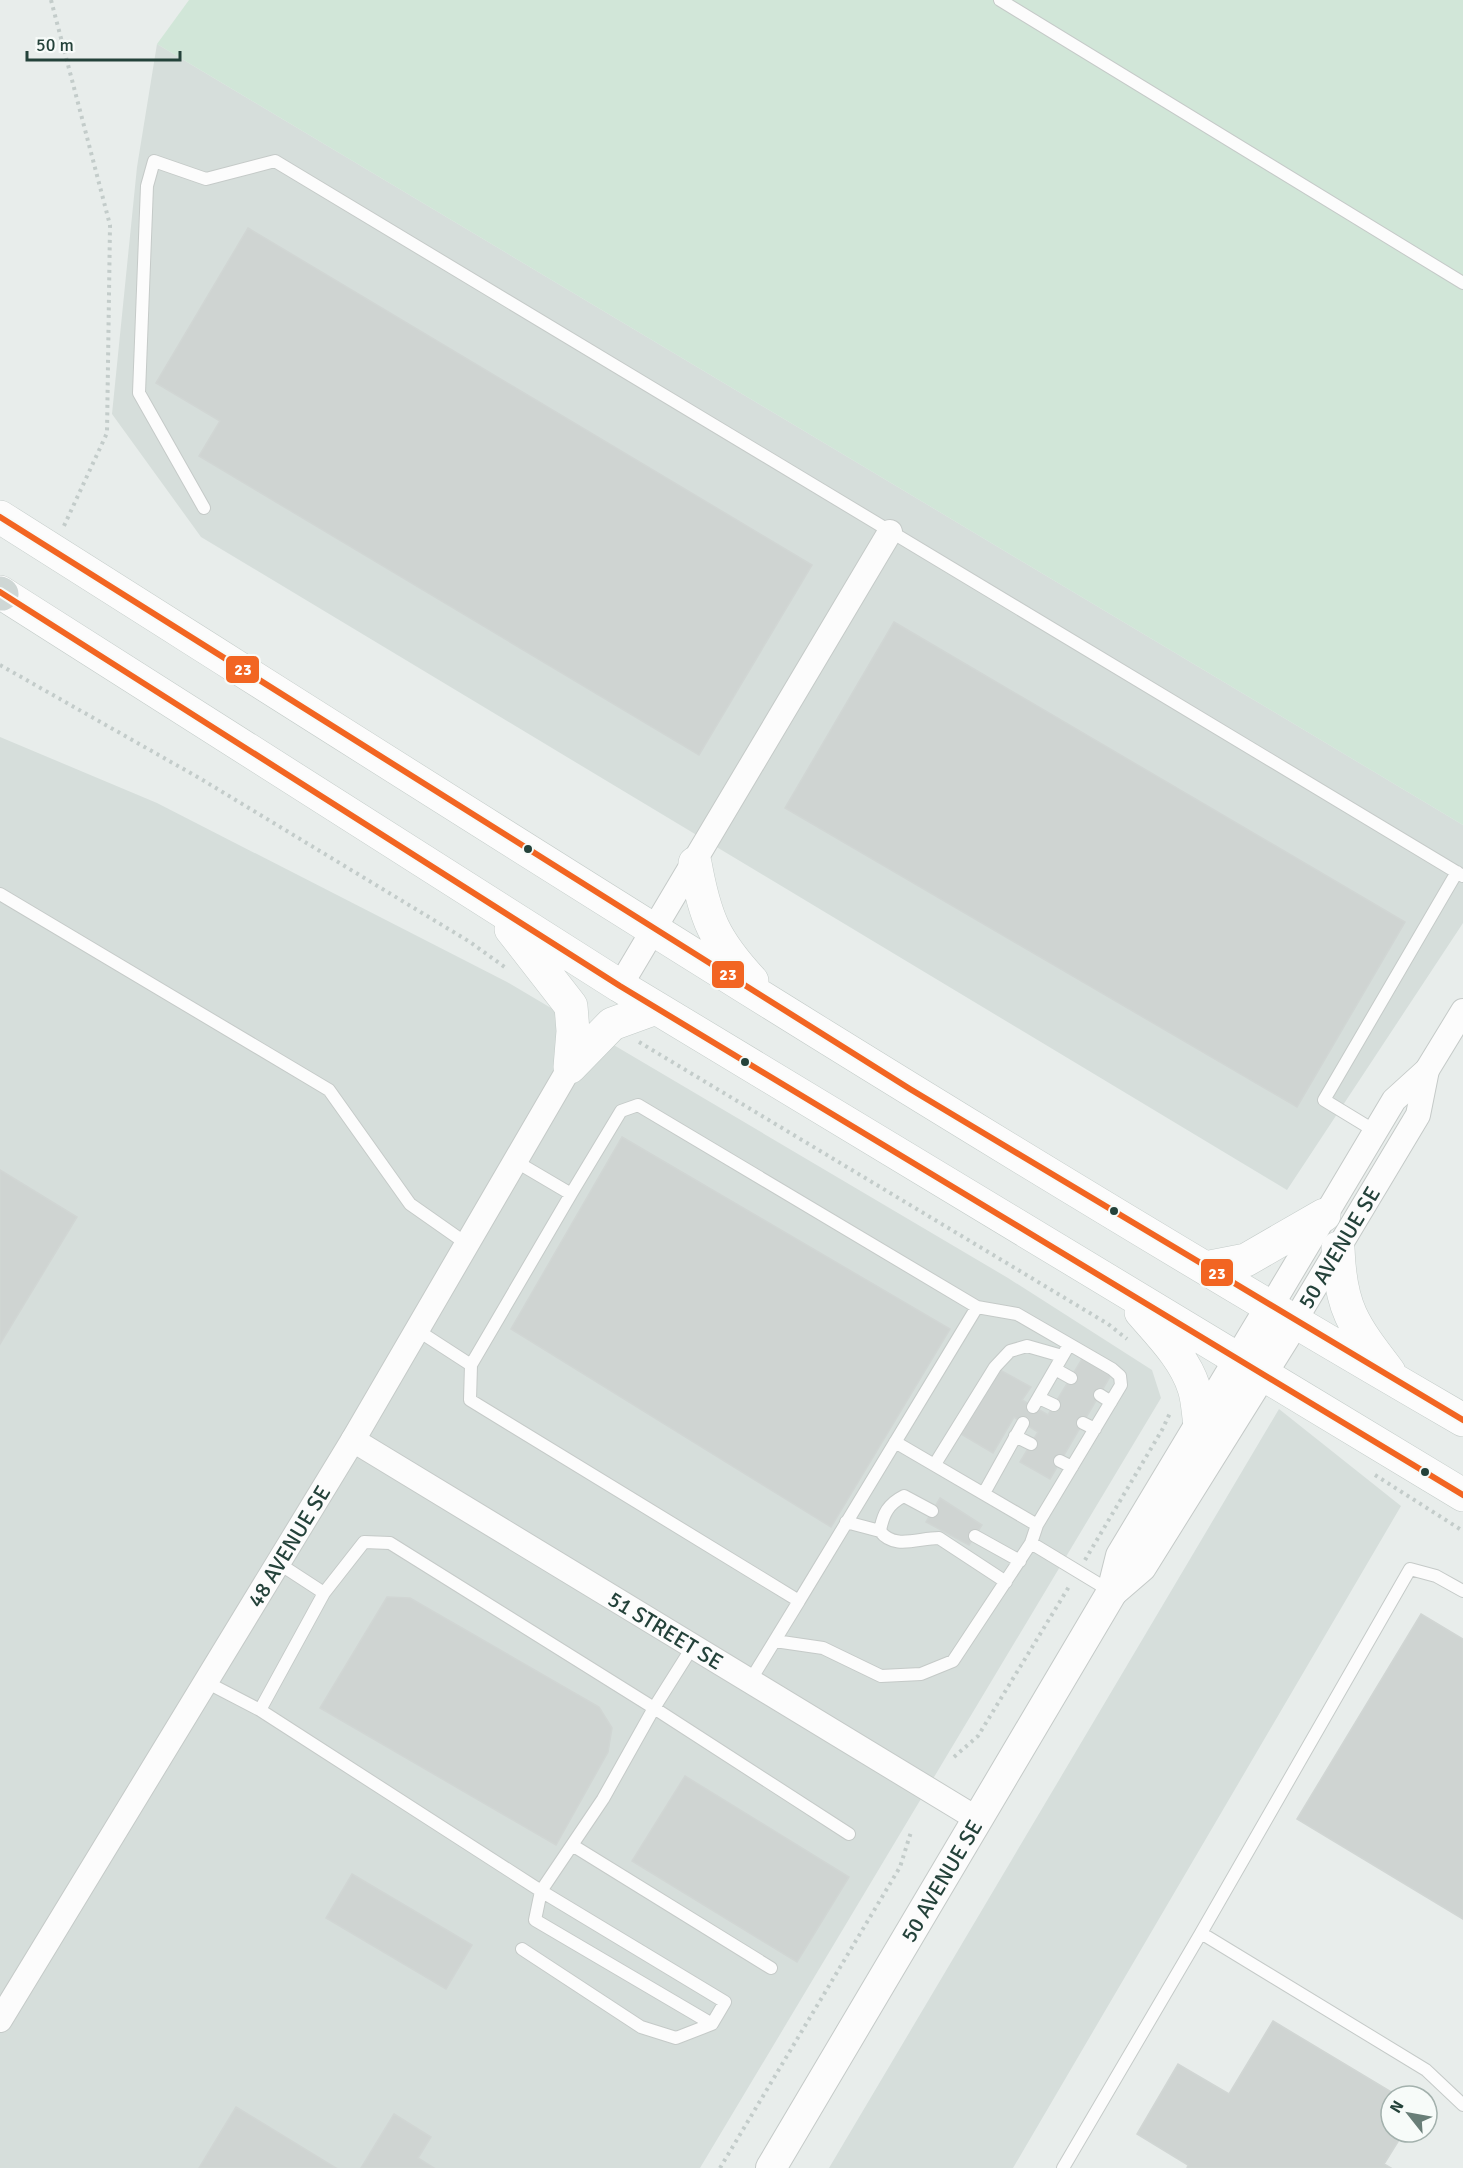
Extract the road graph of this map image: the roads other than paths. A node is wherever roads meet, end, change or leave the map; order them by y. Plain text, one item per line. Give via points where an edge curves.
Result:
1 (1000, 0) edge
2 (1463, 283) edge
3 (204, 508) dead end
4 (0, 517) edge
5 (890, 532) junction
6 (1, 593) edge
7 (695, 863) junction
8 (1460, 874) edge
9 (0, 894) edge
10 (492, 907) junction
11 (653, 932) junction
12 (620, 986) junction
13 (776, 1006) junction
14 (656, 1008) junction
15 (1463, 1011) edge
16 (570, 1067) junction
17 (1427, 1070) junction
18 (1376, 1131) junction
19 (515, 1161) junction
20 (571, 1194) junction
21 (1324, 1215) junction
22 (467, 1244) junction
23 (1338, 1248) junction
24 (1205, 1268) junction
25 (1125, 1292) junction
26 (977, 1307) junction
27 (1282, 1315) junction
28 (417, 1330) junction
29 (1069, 1344) junction
30 (1062, 1356) junction
31 (471, 1365) junction
32 (1250, 1368) junction
33 (1055, 1369) junction
34 (1071, 1378) dead end
35 (1398, 1382) junction
36 (1100, 1395) dead end
37 (1111, 1402) junction
38 (1054, 1405) dead end
39 (1463, 1420) edge
40 (1023, 1423) dead end
41 (1083, 1423) dead end
42 (1200, 1425) junction
43 (1095, 1428) junction
44 (1015, 1436) junction
45 (353, 1440) junction
46 (895, 1442) junction
47 (1030, 1444) dead end
48 (935, 1464) junction
49 (984, 1493) junction
50 (1463, 1495) edge
51 (932, 1511) dead end
52 (846, 1522) junction
53 (1037, 1525) junction
54 (880, 1531) junction
55 (975, 1536) dead end
56 (1031, 1543) junction
57 (1020, 1561) junction
58 (278, 1563) junction
59 (1006, 1582) junction
60 (1112, 1592) junction
61 (1463, 1592) edge
62 (324, 1593) junction
63 (799, 1601) junction
64 (775, 1641) junction
65 (693, 1646) junction
66 (750, 1681) junction
67 (206, 1682) junction
68 (654, 1708) junction
69 (260, 1710) junction
70 (979, 1820) junction
71 (849, 1834) dead end
72 (572, 1845) junction
73 (541, 1891) junction
74 (1201, 1933) junction
75 (522, 1949) dead end
76 (771, 1968) dead end
77 (0, 2020) edge
78 (712, 2024) junction
79 (1463, 2105) edge
80 (771, 2168) edge
81 (1063, 2168) edge

1 - 2 lane
3 - 5 lane via 139,393 147,186 154,161 206,179 275,161
4 - 11 main road
5 - 7 street
5 - 8 lane
6 - 10 main road
7 - 11 street
7 - 13 main road via 702,905 725,952
8 - 18 lane via 1324,1100
9 - 22 lane via 329,1090 410,1204
10 - 12 main road
10 - 16 main road via 572,1006
11 - 12 street
11 - 13 main road
12 - 14 main road
13 - 24 main road
14 - 16 main road via 612,1024
14 - 25 main road
15 - 17 street, 50 AVENUE SE
16 - 19 street, 48 AVENUE SE
17 - 18 street, 50 AVENUE SE via 1394,1100
17 - 23 street, 50 AVENUE SE via 1418,1115
18 - 21 street, 50 AVENUE SE
19 - 20 lane
19 - 22 street, 48 AVENUE SE
20 - 26 lane via 621,1111 638,1105
20 - 31 lane
21 - 24 main road via 1253,1257
21 - 27 street, 50 AVENUE SE
22 - 28 street, 48 AVENUE SE
23 - 27 street, 50 AVENUE SE
23 - 35 main road via 1341,1292 1352,1322
24 - 27 main road
25 - 32 main road
25 - 42 main road via 1188,1373
26 - 29 lane via 1017,1314
26 - 46 lane
27 - 32 street, 50 AVENUE SE
27 - 35 main road
28 - 31 lane
28 - 45 street, 48 AVENUE SE
29 - 30 lane
29 - 37 lane via 1120,1376 1121,1385
30 - 33 lane
30 - 48 lane via 1027,1346 1010,1351 995,1367
31 - 63 lane via 470,1400
32 - 42 street, 50 AVENUE SE
32 - 50 main road
32 - 60 street, 50 AVENUE SE via 1141,1567
33 - 34 lane
33 - 38 lane via 1036,1402
35 - 39 main road
36 - 37 lane
37 - 43 lane
40 - 44 lane
41 - 43 lane
42 - 60 street, 50 AVENUE SE via 1121,1556
43 - 53 lane via 1066,1464
44 - 47 lane
44 - 49 lane
45 - 58 street, 48 AVENUE SE
45 - 65 street, 51 STREET SE
46 - 48 lane
46 - 52 lane
48 - 49 lane
49 - 53 lane
51 - 54 lane via 904,1496 883,1514
52 - 54 lane
52 - 63 lane
53 - 56 lane
54 - 59 lane via 898,1544 939,1538
55 - 57 lane
56 - 57 lane
56 - 60 lane
57 - 59 lane
58 - 62 lane
58 - 67 street, 48 AVENUE SE
59 - 64 lane via 953,1661 921,1674 881,1676 823,1648
60 - 70 street, 50 AVENUE SE
61 - 74 lane via 1436,1576 1410,1569
62 - 68 lane via 364,1542 390,1543
62 - 69 lane
63 - 64 lane
64 - 66 lane
65 - 66 street, 51 STREET SE
65 - 68 lane
66 - 70 street, 51 STREET SE
67 - 69 lane
67 - 77 street, 48 AVENUE SE
68 - 71 lane
68 - 72 lane
69 - 73 lane
70 - 80 street, 50 AVENUE SE
72 - 73 lane
72 - 76 lane
73 - 78 lane via 535,1920
73 - 78 lane via 725,2002
74 - 79 lane via 1426,2070
74 - 81 lane
75 - 78 lane via 641,2027 676,2038

